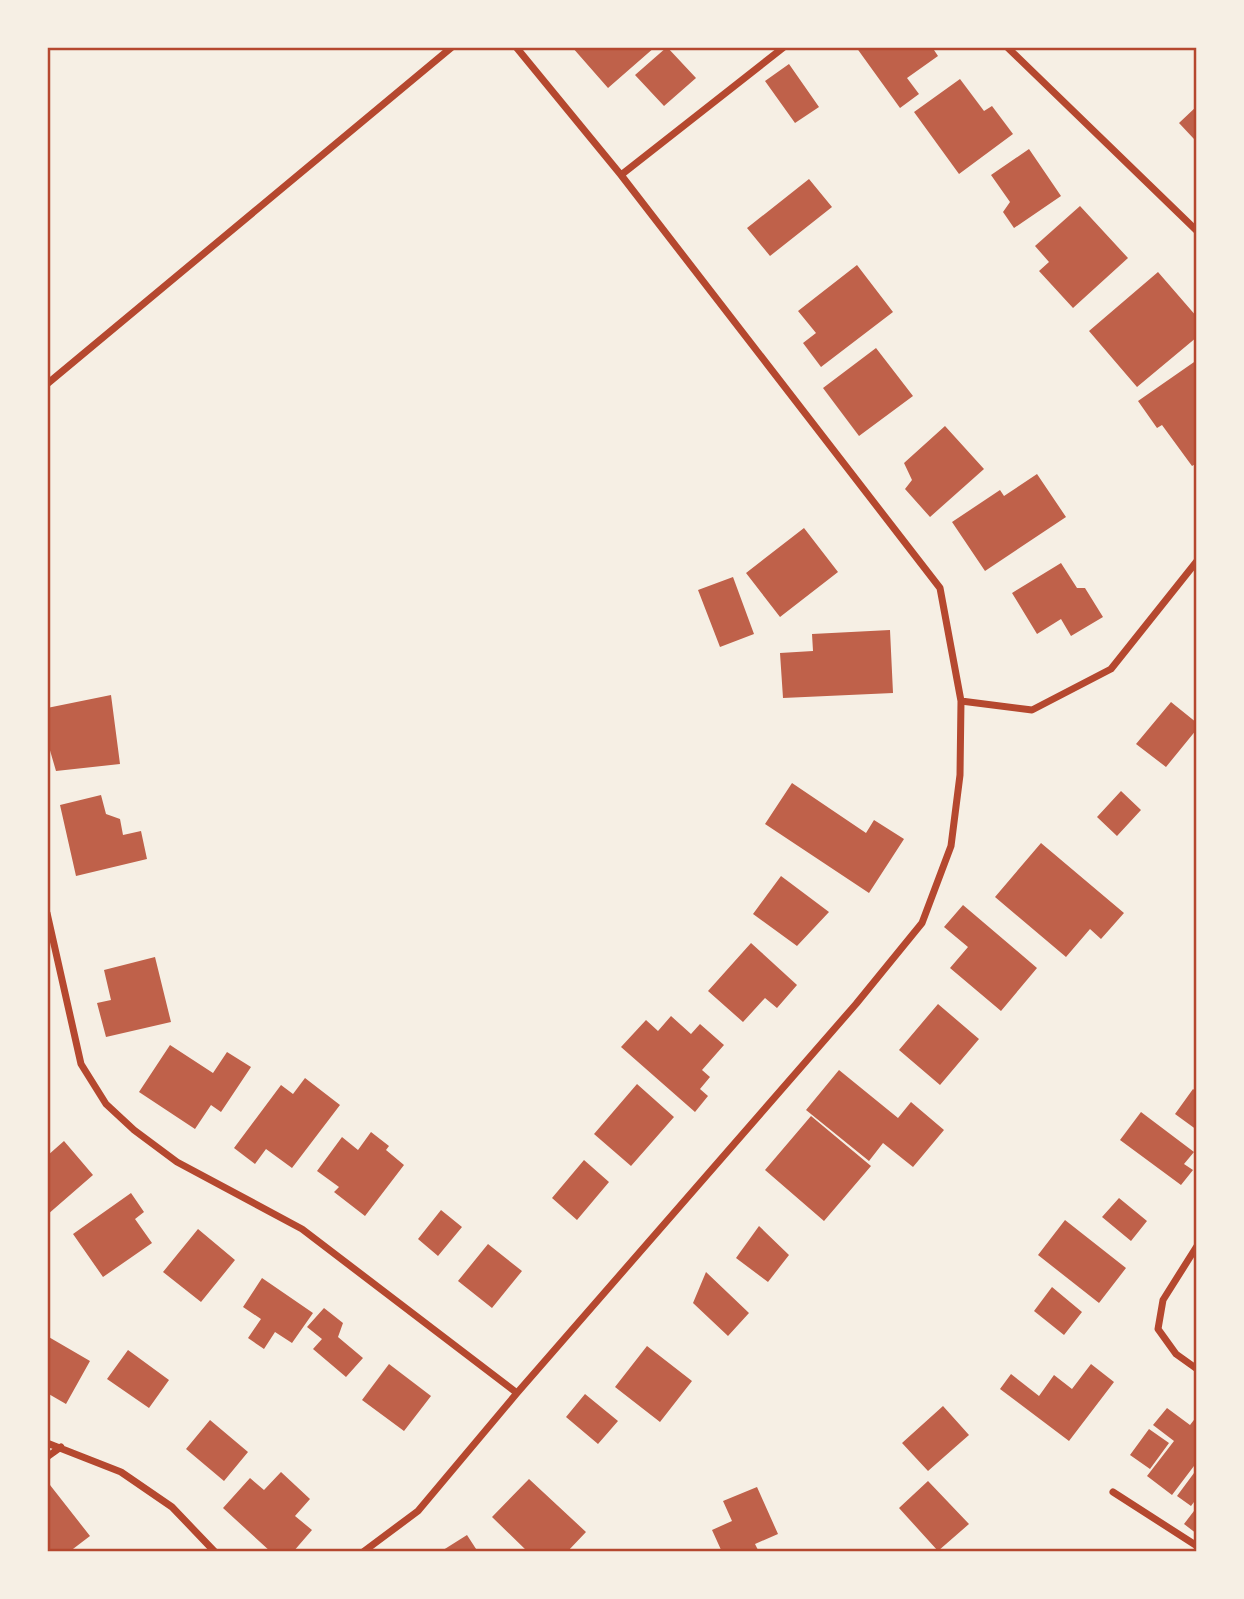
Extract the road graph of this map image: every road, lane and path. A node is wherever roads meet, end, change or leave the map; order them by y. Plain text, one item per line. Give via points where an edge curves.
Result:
1 (452, 47) edge
2 (516, 47) edge
3 (784, 47) edge
4 (1007, 47) edge
5 (621, 175) junction
6 (1197, 231) edge
7 (47, 384) edge
8 (1197, 561) edge
9 (961, 701) junction
10 (47, 913) edge
11 (1197, 1245) edge
12 (1197, 1369) edge
13 (517, 1393) junction
14 (47, 1443) edge
15 (61, 1447) junction
16 (47, 1457) edge
17 (1113, 1492) dead end
18 (1197, 1546) edge
19 (215, 1552) edge
20 (363, 1552) edge

1 - 7 street
2 - 5 street
3 - 5 street
4 - 6 street
5 - 9 street via 940,588
8 - 9 street via 1111,669 1032,710
9 - 13 street via 960,775 951,846 922,923
10 - 13 street via 81,1064 106,1104 177,1162 302,1229
11 - 12 street via 1163,1300 1158,1329 1176,1354
13 - 20 street via 418,1511
14 - 15 street
15 - 16 street
15 - 19 street via 121,1472 172,1507
17 - 18 street

